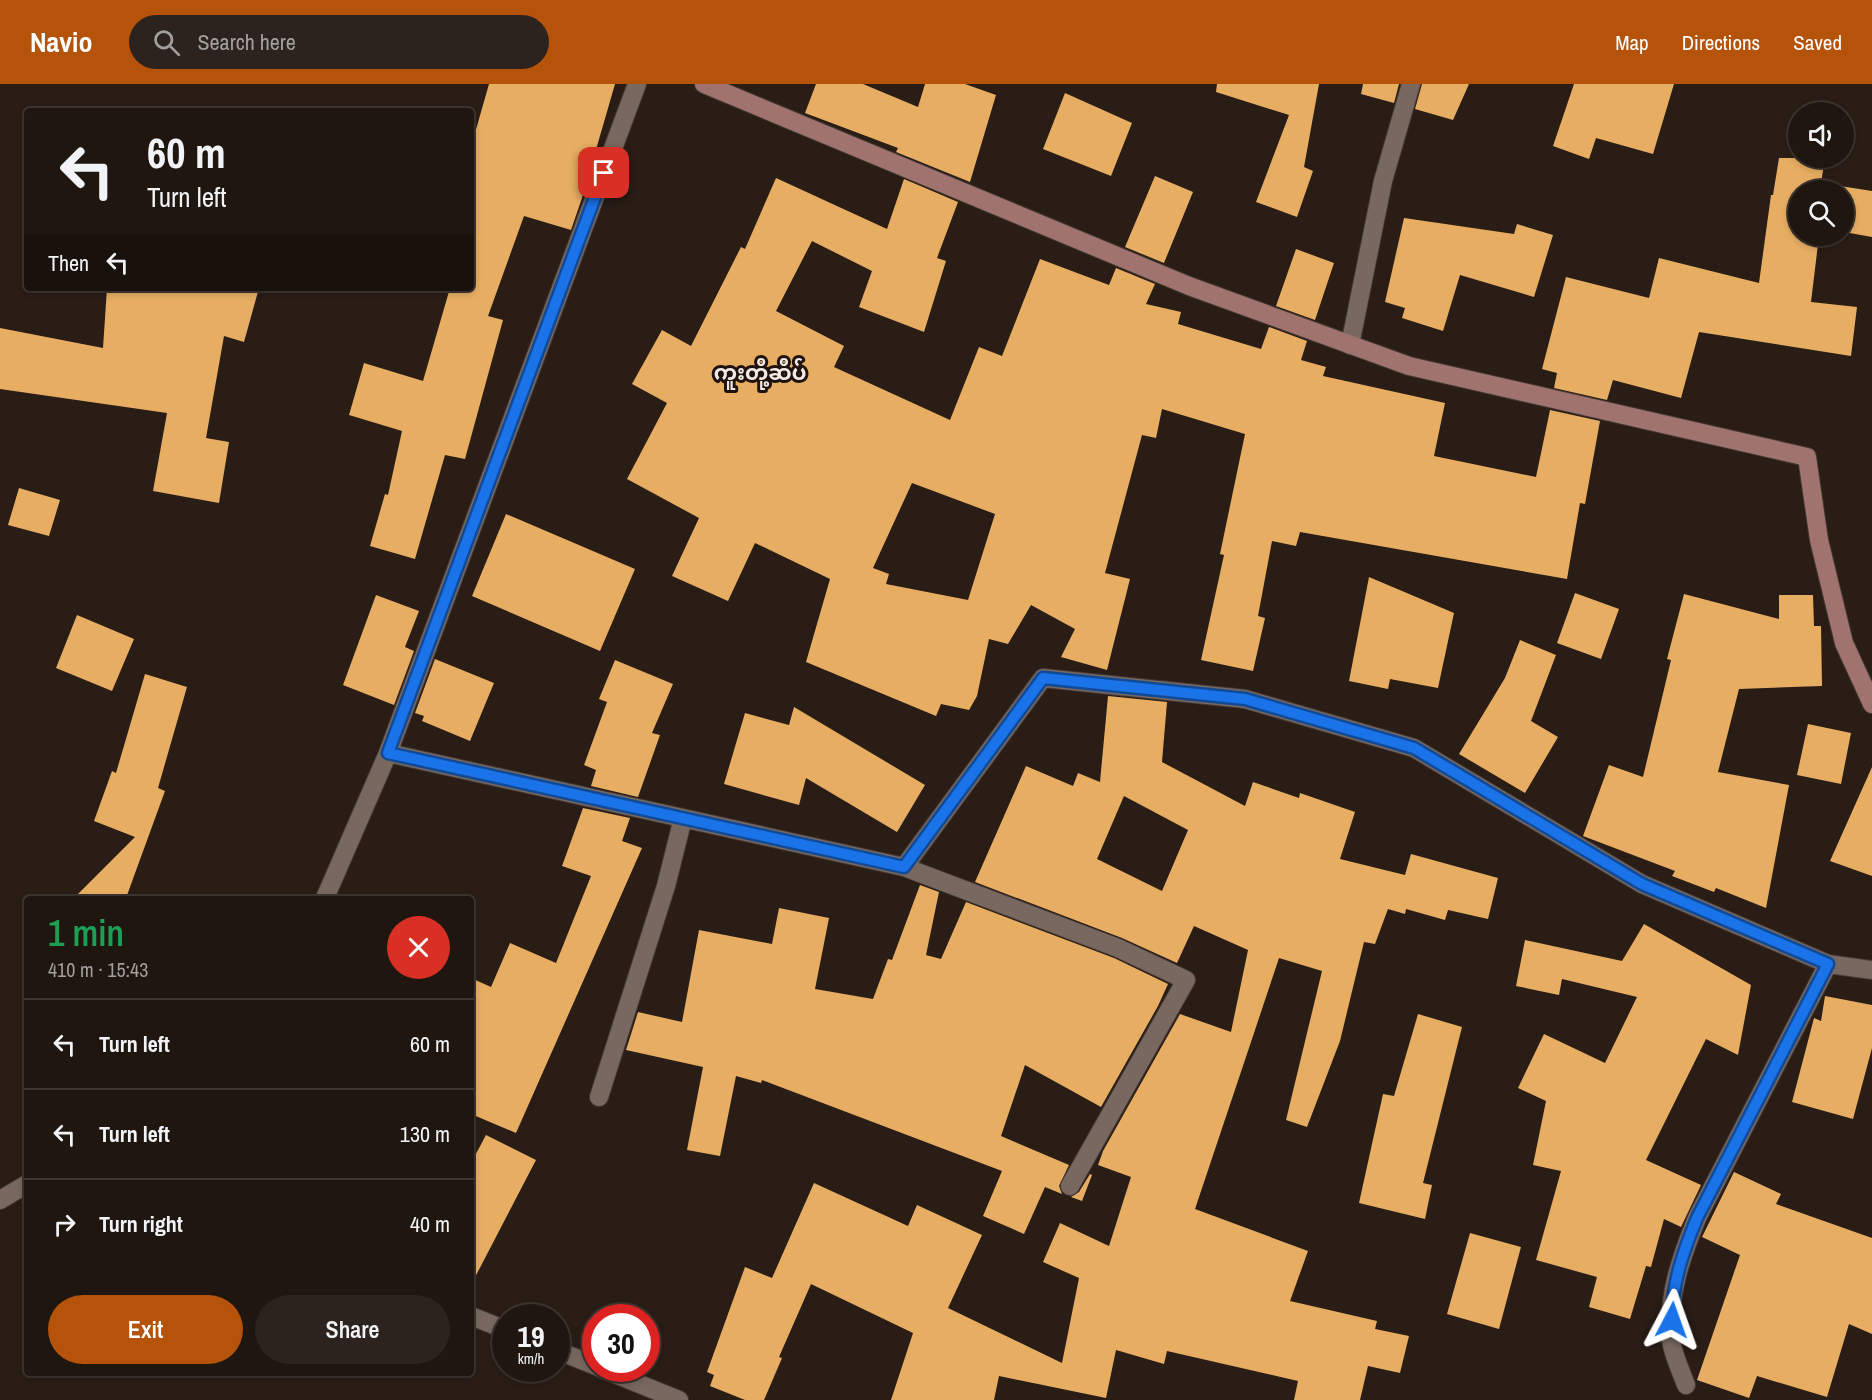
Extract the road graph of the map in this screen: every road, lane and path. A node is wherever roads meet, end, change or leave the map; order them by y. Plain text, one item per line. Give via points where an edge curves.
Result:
1 (638, 84) edge
2 (704, 84) edge
3 (1412, 84) edge
4 (1350, 345) junction
5 (1872, 704) edge
6 (388, 753) junction
7 (683, 818) junction
8 (904, 867) junction
9 (326, 896) edge
10 (1828, 964) junction
11 (1872, 970) edge
12 (599, 1097) dead end
13 (24, 1186) edge
14 (1070, 1186) dead end
15 (0, 1200) edge
16 (474, 1317) edge
17 (492, 1324) edge
18 (635, 1382) edge
19 (1686, 1384) dead end
20 (679, 1400) edge

1 - 6 street
2 - 4 street via 1189,286
3 - 4 street via 1383,181
4 - 5 street via 1409,366 1807,457 1819,540 1844,643
6 - 7 street
6 - 9 street
7 - 8 street
7 - 12 street via 666,885
8 - 10 street via 1043,678 1245,699 1414,748 1642,884
8 - 14 street via 1118,948 1186,980
10 - 11 street
10 - 19 street via 1697,1218 1681,1257 1672,1298 1671,1342
13 - 15 street
16 - 17 street
18 - 20 street

